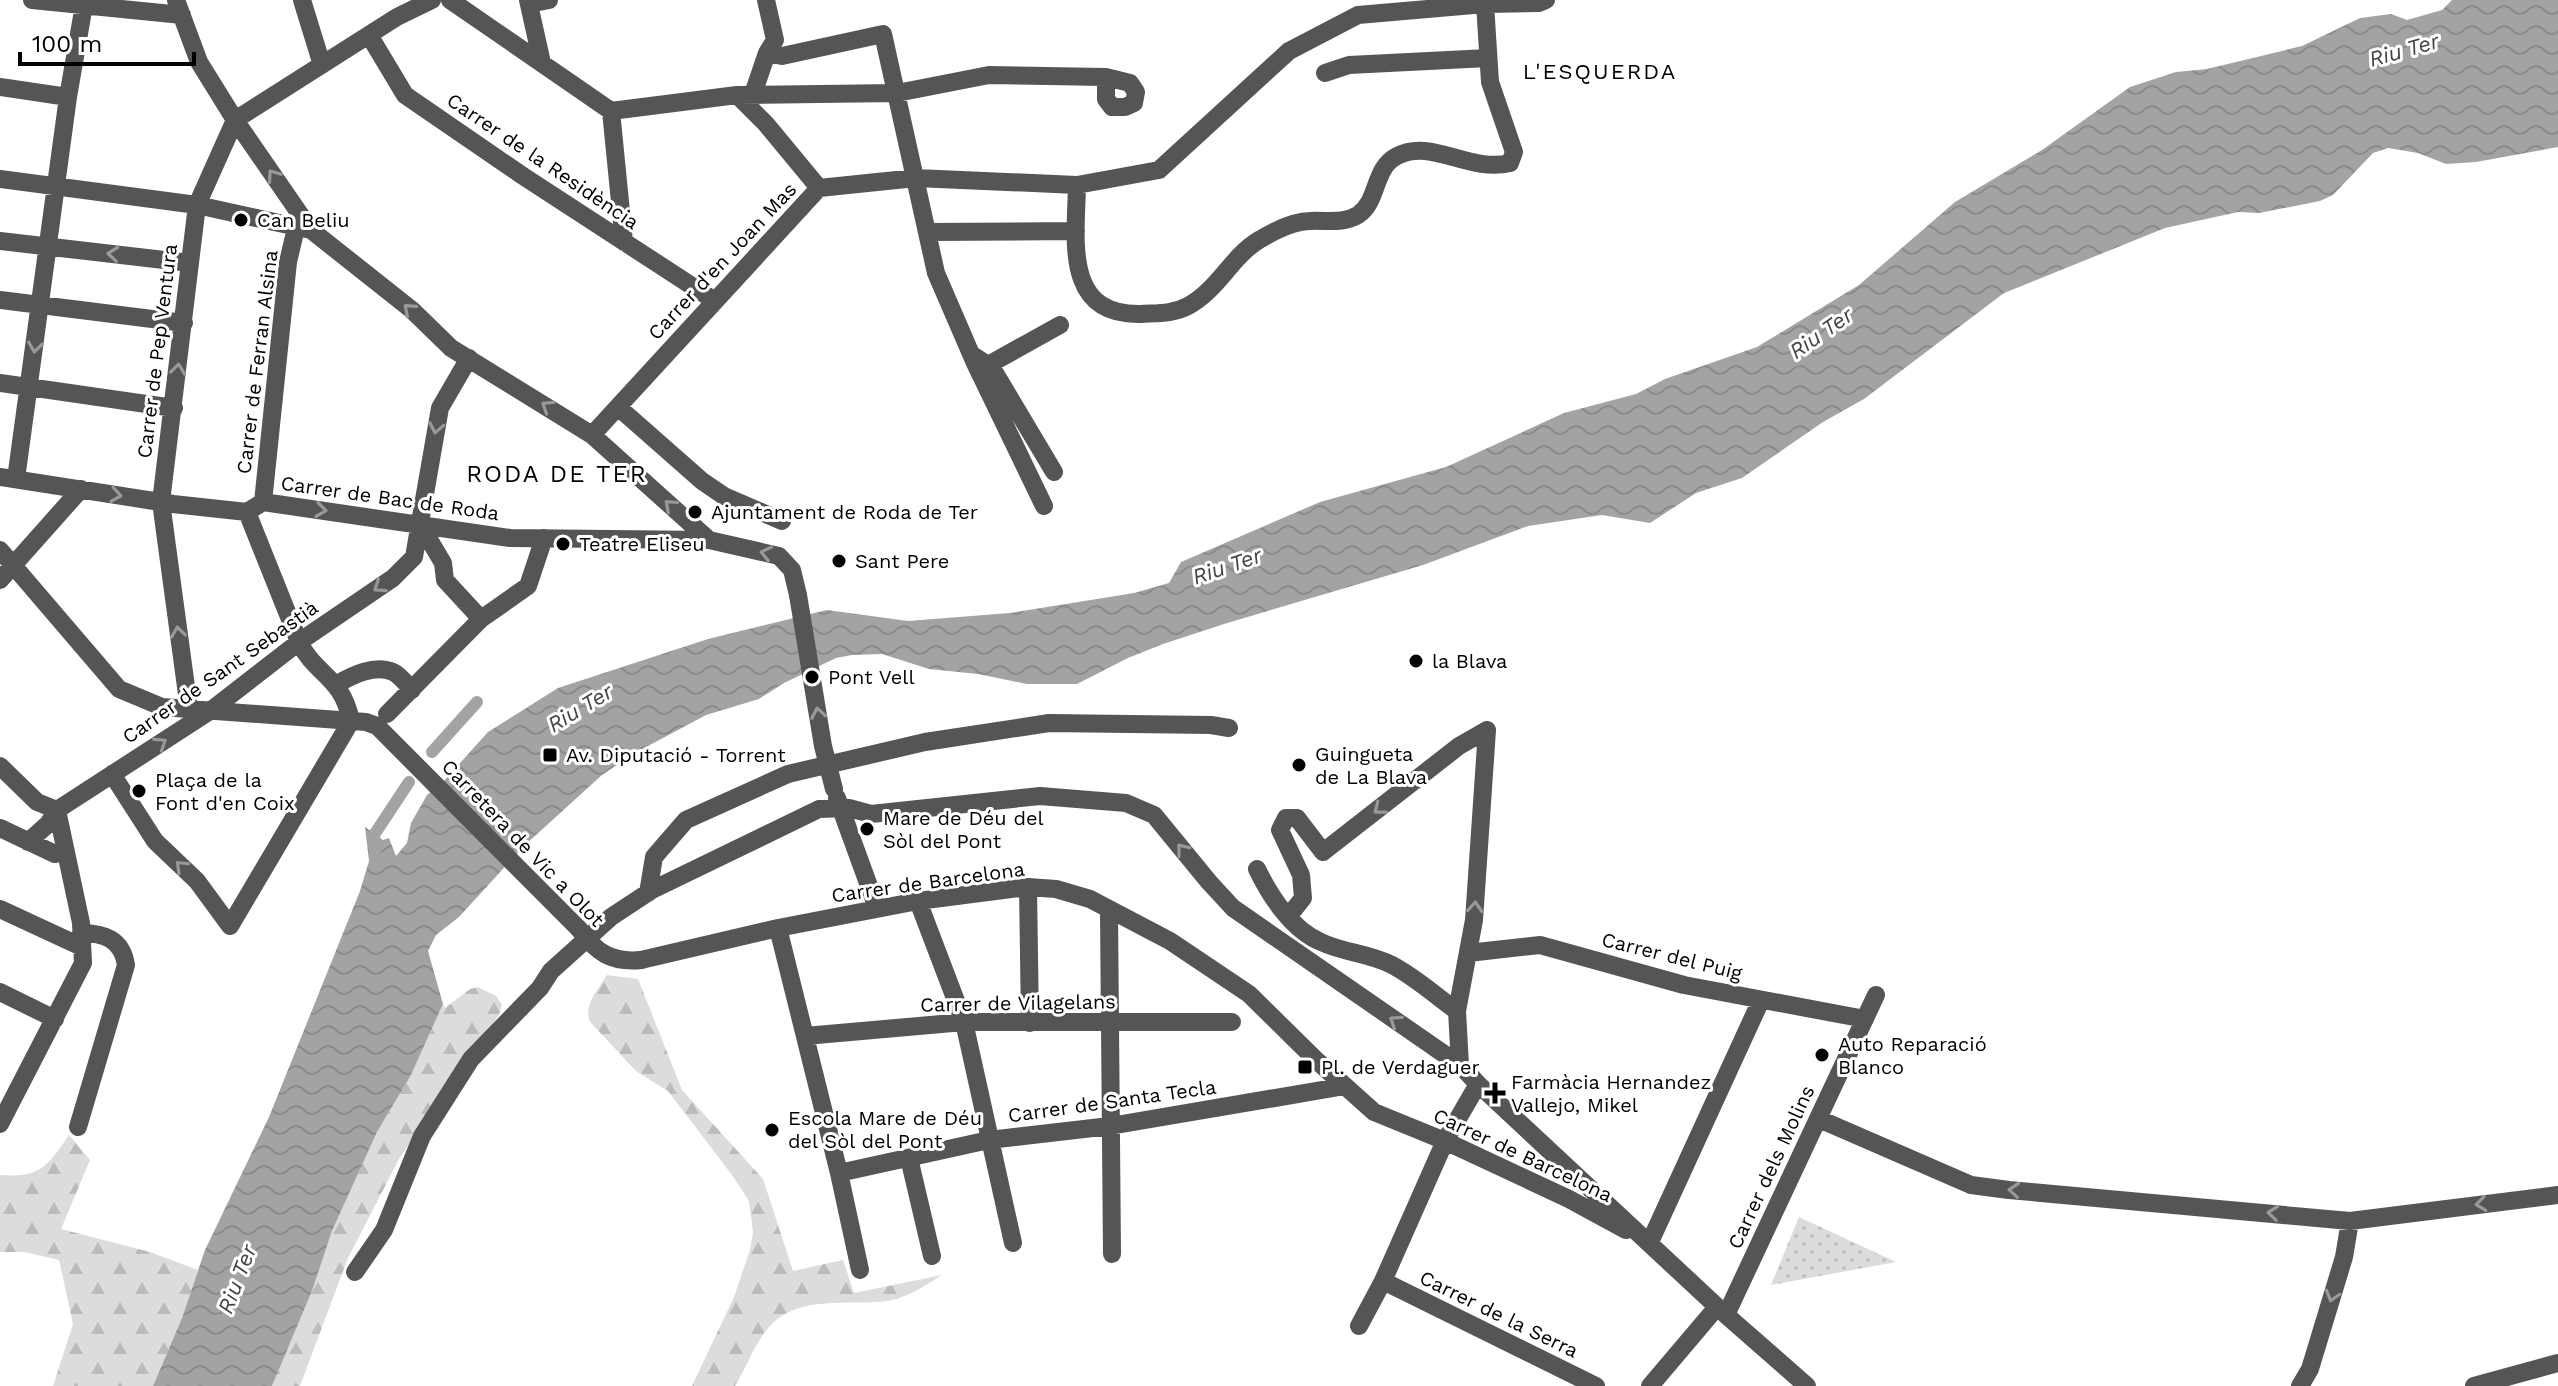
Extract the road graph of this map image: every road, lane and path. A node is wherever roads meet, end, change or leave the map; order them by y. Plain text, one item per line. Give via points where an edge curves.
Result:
1 (32, 0) edge
2 (302, 0) edge
3 (432, 0) edge
4 (450, 0) edge
5 (549, 0) edge
6 (766, 0) edge
7 (1546, 0) edge
8 (529, 2) edge
9 (1485, 4) junction
10 (84, 5) junction
11 (179, 8) edge
12 (400, 9) edge
13 (369, 35) junction
14 (767, 53) junction
15 (1488, 58) junction
16 (542, 63) junction
17 (322, 65) junction
18 (1325, 73) dead end
19 (1106, 77) dead end
20 (0, 87) edge
21 (897, 93) junction
22 (744, 96) junction
23 (68, 97) junction
24 (611, 111) junction
25 (235, 120) junction
26 (916, 178) junction
27 (0, 179) edge
28 (1077, 185) junction
29 (57, 187) junction
30 (819, 188) junction
31 (197, 205) junction
32 (304, 229) junction
33 (1076, 231) junction
34 (927, 232) junction
35 (0, 241) edge
36 (624, 242) junction
37 (49, 247) junction
38 (190, 263) junction
39 (0, 300) edge
40 (715, 301) junction
41 (41, 305) junction
42 (184, 323) junction
43 (1060, 325) dead end
44 (971, 354) junction
45 (469, 358) junction
46 (988, 365) junction
47 (0, 383) edge
48 (29, 387) junction
49 (618, 407) junction
50 (174, 408) junction
51 (592, 435) junction
52 (1054, 472) dead end
53 (8, 478) edge
54 (81, 489) junction
55 (161, 502) junction
56 (263, 502) junction
57 (1044, 506) dead end
58 (247, 512) junction
59 (782, 521) dead end
60 (421, 526) junction
61 (544, 538) junction
62 (709, 540) junction
63 (0, 550) edge
64 (7, 573) edge
65 (481, 619) junction
66 (299, 642) junction
67 (337, 684) junction
68 (412, 690) junction
69 (189, 709) junction
70 (210, 711) junction
71 (351, 721) junction
72 (386, 723) junction
73 (1229, 728) dead end
74 (0, 766) edge
75 (112, 774) junction
76 (840, 808) junction
77 (57, 810) junction
78 (0, 828) edge
79 (28, 842) junction
80 (55, 854) dead end
81 (1257, 869) dead end
82 (1028, 887) junction
83 (648, 893) junction
84 (918, 901) junction
85 (877, 908) junction
86 (0, 909) edge
87 (1109, 911) junction
88 (1288, 917) junction
89 (778, 928) junction
90 (81, 940) junction
91 (1468, 953) junction
92 (641, 960) joint
93 (0, 992) edge
94 (1876, 995) dead end
95 (1761, 1000) junction
96 (1457, 1011) junction
97 (55, 1019) junction
98 (1865, 1019) junction
99 (964, 1022) junction
100 (1232, 1022) dead end
101 (1030, 1023) junction
102 (1109, 1023) junction
103 (805, 1036) junction
104 (1460, 1065) junction
105 (1478, 1084) junction
106 (1345, 1086) junction
107 (1819, 1119) junction
108 (0, 1124) edge
109 (1110, 1126) junction
110 (78, 1127) dead end
111 (989, 1140) junction
112 (1445, 1141) junction
113 (909, 1158) junction
114 (839, 1173) junction
115 (2558, 1195) edge
116 (2350, 1221) junction
117 (1650, 1242) junction
118 (1013, 1243) dead end
119 (1112, 1254) dead end
120 (932, 1256) dead end
121 (860, 1270) dead end
122 (355, 1272) dead end
123 (1383, 1281) junction
124 (1721, 1311) junction
125 (1359, 1326) dead end
126 (2558, 1363) edge
127 (2311, 1378) edge
128 (1596, 1386) edge
129 (1650, 1386) edge
130 (1807, 1386) edge
131 (2300, 1386) edge
132 (2474, 1386) edge

1 - 10 street
2 - 17 street
3 - 12 street
4 - 16 street
5 - 8 street
6 - 14 street via 775,40
7 - 9 street, Carrer d'en Joan Mas
8 - 16 street
9 - 15 street
9 - 28 street, Carrer d'en Joan Mas via 1358,15 1289,51 1159,170
10 - 11 street
10 - 23 street
11 - 25 street via 199,62
12 - 13 street
13 - 17 street
13 - 36 street, Carrer de la Residència via 405,95
14 - 21 street via 782,56 883,34
14 - 22 street
15 - 18 street via 1349,65
15 - 33 street via 1490,82 1514,152 1510,163 1483,166 1424,149 1394,157 1359,214 1331,222 1308,220 1255,242 1189,306 1170,313 1119,314 1100,305 1085,291
16 - 24 street
17 - 25 street
19 - 21 street via 989,75
20 - 23 street
21 - 22 street
21 - 26 street
22 - 24 street
22 - 30 street
23 - 29 street
24 - 36 street
25 - 31 street, Carrer de Pep Ventura
32 -> 25 street
26 - 28 street, Carrer d'en Joan Mas
26 - 30 street, Carrer d'en Joan Mas
26 - 34 street
27 - 29 street
28 - 33 street
29 - 31 street
29 - 37 street
30 - 40 street, Carrer d'en Joan Mas
31 - 32 street
31 - 38 street, Carrer de Pep Ventura
45 -> 32 street
32 - 56 street, Carrer de Ferran Alsina via 288,262
33 - 34 street
34 - 44 street via 936,273
35 - 37 street
36 - 40 street, Carrer de la Residència
38 -> 37 street
37 - 41 street
38 - 42 street, Carrer de Pep Ventura
39 - 41 street
40 - 49 street, Carrer d'en Joan Mas
41 - 42 street
41 -> 48 street
50 -> 42 street, Carrer de Pep Ventura
43 - 46 street
44 - 46 street
44 - 57 street
51 -> 45 street
45 -> 60 street, Carrer de Sant Sebastià via 440,408
46 - 52 street
47 - 48 street
48 - 50 street
48 - 53 street
49 - 51 street, Carrer d'en Joan Mas
49 - 59 street via 702,481
50 - 55 street, Carrer de Pep Ventura
62 -> 51 street
53 - 54 street
54 -> 55 street
54 - 64 street
55 - 58 street
69 -> 55 street, Carrer de Pep Ventura
56 - 58 street, Carrer de Bac de Roda
56 -> 60 street, Carrer de Bac de Roda
58 - 66 street
60 - 61 street, Carrer de Bac de Roda
60 - 65 street via 443,563 445,580
60 -> 66 street, Carrer de Sant Sebastià via 414,557 393,578
61 - 62 street, Carrer de Bac de Roda
61 - 65 street via 528,586
76 -> 62 street, Carrer de Bac de Roda, bridge via 823,746 792,570 779,556
63 - 64 street
64 - 69 street via 119,689 162,707
65 - 68 street
66 - 67 street
66 - 70 street, Carrer de Sant Sebastià
67 - 68 street via 377,670 394,672
67 - 71 street
68 - 72 street
69 - 70 street
70 - 71 street
75 -> 70 street, Carrer de Sant Sebastià
71 - 72 street
71 -> 75 street via 230,926 197,881 155,841
72 - 92 street, Carretera de Vic a Olot, bridge via 598,953
73 - 83 street via 1049,723 925,742 788,774 686,820 654,857
74 - 77 street via 37,802
75 - 77 street, Carrer de Sant Sebastià
76 - 83 street via 819,809
76 - 85 street
104 -> 76 street via 1233,908 1154,815 1126,803 1040,796 871,814
77 - 79 street, Carrer de Sant Sebastià
77 - 90 street
78 - 79 street
79 - 80 street
81 - 88 street
82 - 84 street, Carrer de Barcelona
82 - 87 street, Carrer de Barcelona via 1090,899
82 - 101 street
83 - 122 street via 611,917 551,971 471,1059 422,1136 384,1230
84 - 85 street, Carrer de Barcelona
84 - 99 street
85 - 89 street, Carrer de Barcelona
86 - 90 street
87 - 102 street
87 - 106 street, Carrer de Barcelona via 1170,941 1249,994
91 -> 88 street via 1487,730 1323,852 1297,818 1286,818 1280,830 1301,875 1303,898
88 - 96 street via 1320,942 1393,965
89 - 92 street, Carrer de Barcelona
89 - 103 street
90 - 97 street via 83,963
90 - 110 street via 100,933 116,942 126,965
91 - 95 street, Carrer del Puig via 1540,945 1684,985
91 - 96 street
93 - 97 street
94 - 98 street, Carrer dels Molins
95 - 98 street, Carrer del Puig
95 - 117 street
96 - 104 street
97 - 108 street
98 - 107 street, Carrer dels Molins
99 - 101 street, Carrer de Vilagelans
99 - 103 street, Carrer de Vilagelans
99 - 111 street
100 - 102 street, Carrer de Vilagelans
101 - 102 street, Carrer de Vilagelans
102 - 109 street
103 - 114 street
104 - 105 street
105 - 112 street
105 - 117 street
106 - 109 street, Carrer de Santa Tecla
106 - 112 street, Carrer de Barcelona via 1374,1112
116 -> 107 street via 1971,1185
107 - 124 street, Carrer dels Molins
109 - 111 street, Carrer de Santa Tecla
109 - 119 street
111 - 113 street, Carrer de Santa Tecla
111 - 118 street
112 - 117 street, Carrer de Barcelona
112 - 123 street
113 - 114 street, Carrer de Santa Tecla
113 - 120 street
114 - 121 street
115 -> 116 street
116 -> 127 street
117 - 124 street
123 - 125 street
123 - 128 street, Carrer de la Serra
124 - 129 street
124 - 130 street
126 - 132 street
127 - 131 street

